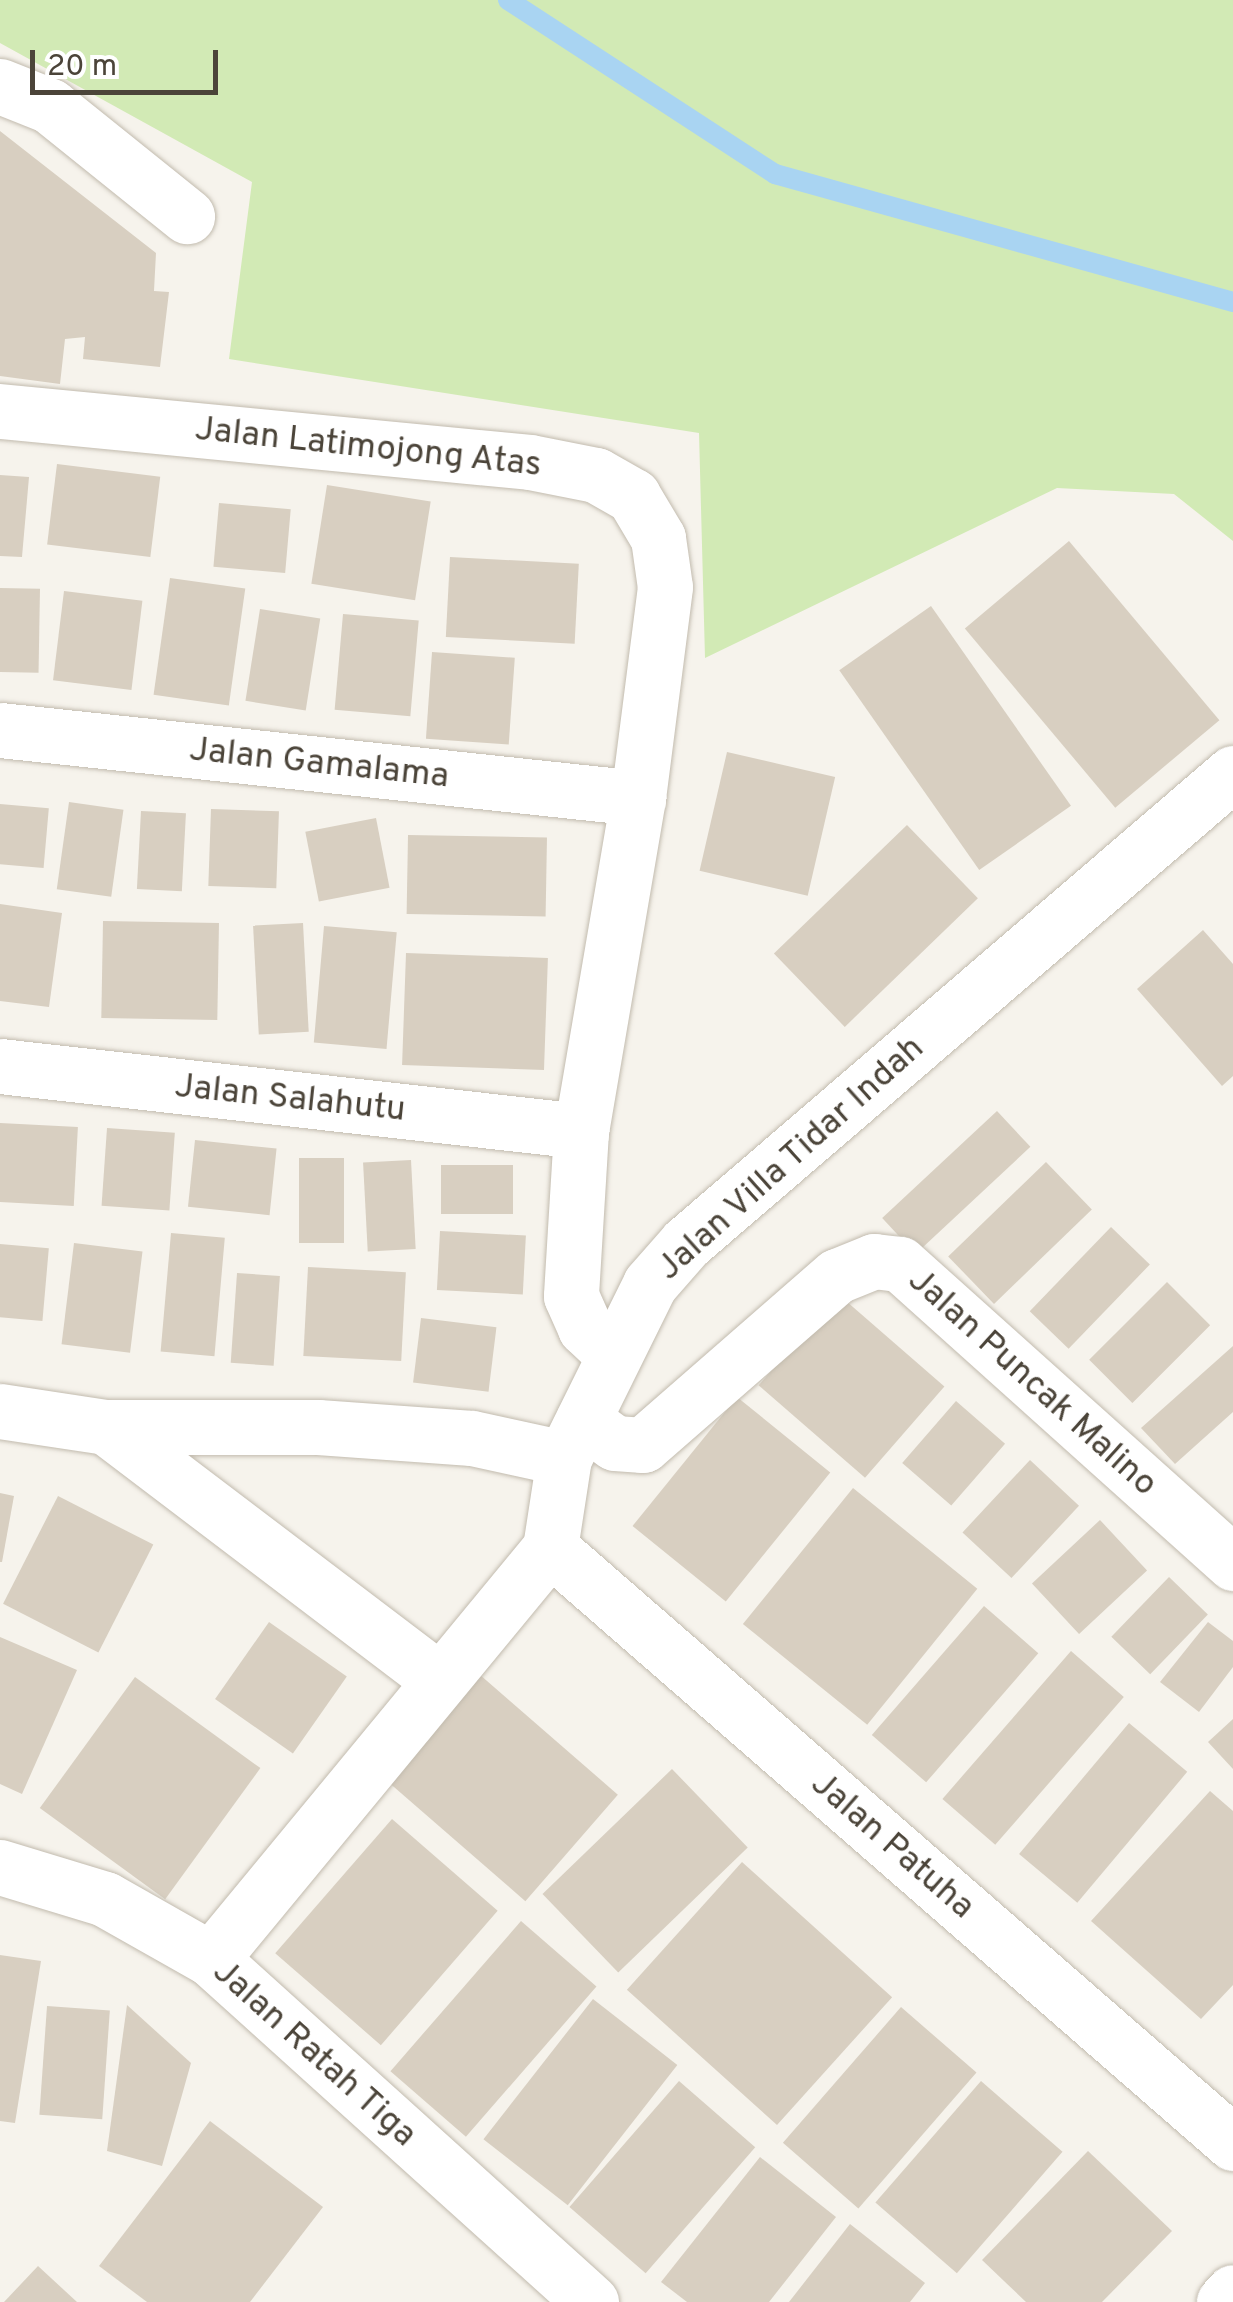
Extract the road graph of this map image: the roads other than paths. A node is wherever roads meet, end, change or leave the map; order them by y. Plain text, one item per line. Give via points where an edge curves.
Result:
1 (0, 86) edge
2 (187, 216) dead end
3 (0, 411) edge
4 (0, 730) edge
5 (1233, 774) edge
6 (638, 798) junction
7 (0, 1066) edge
8 (580, 1132) junction
9 (611, 1352) junction
10 (0, 1412) edge
11 (106, 1427) junction
12 (574, 1439) junction
13 (550, 1548) junction
14 (1233, 1563) edge
15 (438, 1679) junction
16 (0, 1867) edge
17 (210, 1959) junction
18 (1233, 2143) edge
19 (1233, 2292) edge
20 (591, 2302) edge
21 (1224, 2302) edge

1 - 2 street via 50,106
3 - 6 street, Jalan Latimojong Atas via 530,462 596,475 633,496 658,538 665,587
4 - 6 street, Jalan Gamalama
5 - 9 street, Jalan Villa Tidar Indah via 686,1243 650,1284
6 - 8 street, Jalan Latimojong Atas
7 - 8 street, Jalan Salahutu
8 - 9 street, Jalan Latimojong Atas via 571,1296 584,1328
9 - 12 street, Jalan Villa Tidar Indah
10 - 11 street, Jalan Puncak Malino
11 - 12 street, Jalan Puncak Malino
11 - 15 street
12 - 13 street, Jalan Villa Tidar Indah
12 - 14 street, Jalan Puncak Malino via 643,1446 837,1276 874,1261 900,1264
13 - 15 street
13 - 18 street, Jalan Patuha
15 - 17 street
16 - 17 street, Jalan Ratah Tiga via 104,1899
17 - 20 street, Jalan Ratah Tiga
19 - 21 street

